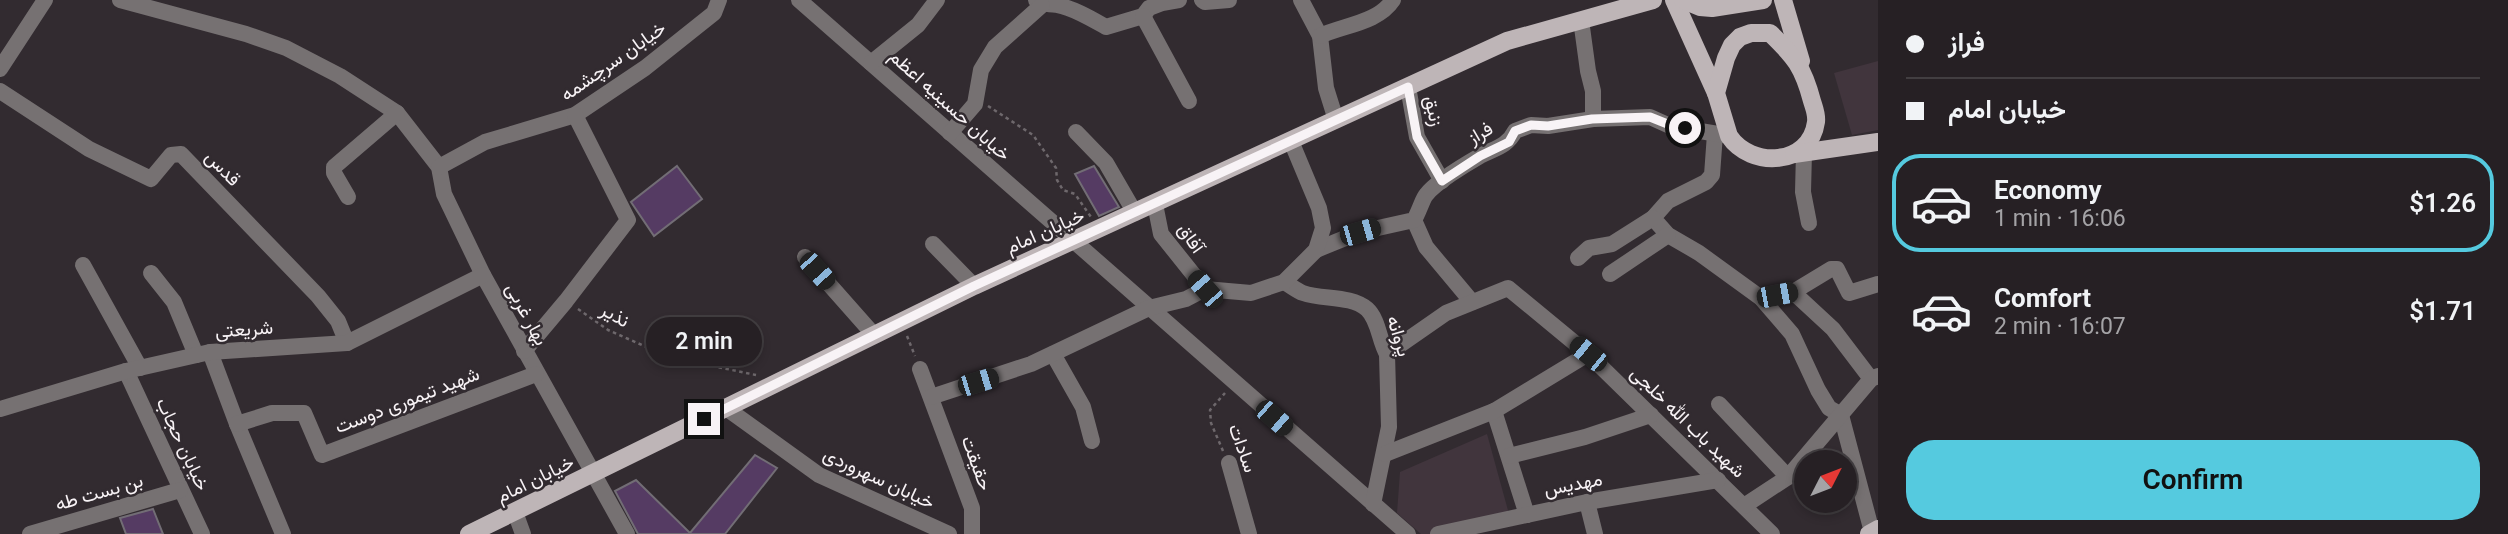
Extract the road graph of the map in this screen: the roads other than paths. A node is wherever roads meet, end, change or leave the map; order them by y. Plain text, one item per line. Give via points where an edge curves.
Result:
1 (45, 0) edge
2 (120, 0) edge
3 (719, 0) edge
4 (799, 0) edge
5 (937, 0) edge
6 (1179, 0) edge
7 (1202, 0) edge
8 (1229, 0) edge
9 (1301, 0) edge
10 (1393, 0) edge
11 (1653, 0) edge
12 (1674, 0) edge
13 (1683, 0) edge
14 (1763, 0) edge
15 (1783, 0) edge
16 (1039, 2) edge
17 (1145, 8) edge
18 (1581, 20) junction
19 (1320, 36) junction
20 (872, 63) junction
21 (0, 69) edge
22 (1805, 75) junction
23 (1408, 87) junction
24 (0, 91) edge
25 (1716, 93) junction
26 (1189, 101) dead end
27 (397, 113) junction
28 (575, 116) junction
29 (1592, 119) junction
30 (1336, 120) junction
31 (1076, 132) dead end
32 (950, 133) junction
33 (1722, 135) junction
34 (1292, 141) junction
35 (1878, 142) edge
36 (1799, 153) junction
37 (439, 167) junction
38 (1442, 181) junction
39 (348, 197) dead end
40 (1155, 204) junction
41 (1135, 213) junction
42 (1653, 218) junction
43 (1414, 220) junction
44 (1809, 223) dead end
45 (1668, 234) junction
46 (1072, 242) junction
47 (933, 244) dead end
48 (1316, 250) junction
49 (805, 257) dead end
50 (1578, 258) dead end
51 (83, 265) dead end
52 (151, 273) dead end
53 (1610, 274) dead end
54 (482, 275) junction
55 (1284, 282) junction
56 (1878, 284) edge
57 (974, 286) junction
58 (1205, 289) junction
59 (1793, 292) junction
60 (1761, 298) junction
61 (1472, 302) junction
62 (1149, 308) junction
63 (874, 335) junction
64 (347, 343) junction
65 (524, 351) junction
66 (203, 354) junction
67 (1053, 354) junction
68 (1387, 354) junction
69 (1588, 354) junction
70 (133, 369) junction
71 (920, 369) road end
72 (536, 374) junction
73 (1874, 377) edge
74 (931, 397) junction
75 (1719, 404) dead end
76 (726, 408) junction
77 (0, 409) edge
78 (1494, 411) junction
79 (1651, 415) junction
80 (1841, 415) junction
81 (237, 424) junction
82 (1092, 441) dead end
83 (1385, 454) junction
84 (1509, 456) junction
85 (1228, 463) road end
86 (594, 473) junction
87 (1788, 477) junction
88 (1718, 480) junction
89 (180, 490) junction
90 (1587, 502) junction
91 (1373, 504) junction
92 (1745, 506) junction
93 (515, 512) junction
94 (1527, 515) junction
95 (937, 532) edge
96 (1873, 532) edge
97 (1404, 533) edge
98 (30, 534) edge
99 (202, 534) edge
100 (283, 534) edge
101 (469, 534) edge
102 (523, 534) edge
103 (626, 534) edge
104 (972, 534) edge
105 (1249, 534) edge
106 (1438, 534) edge
107 (1595, 534) edge
108 (1772, 534) edge

1 - 21 street
2 - 27 street via 286,48
3 - 28 street, خیابان سرچشمه via 714,13 685,37
4 - 20 street, خیابان حسینیه اعظم
5 - 20 street via 918,25
6 - 17 street
7 - 8 street
9 - 19 street
10 - 19 street via 1375,17
11 - 18 main road, خیابان امام
12 - 25 main road
13 - 14 main road via 1712,8
15 - 22 main road
16 - 17 street via 1080,12 1106,27
16 - 32 street via 995,47 981,70 977,99
17 - 26 street
18 - 23 main road, خیابان امام via 1507,41
18 - 29 street via 1593,91
19 - 30 street via 1326,88
20 - 32 street, خیابان حسینیه اعظم
22 - 25 main road via 1770,33 1751,33 1732,46
22 - 36 main road via 1816,116
23 - 30 main road, خیابان امام
23 - 38 street, زنبق via 1417,137
24 - 64 street, قدس via 89,149 151,179 171,155 181,154 318,296 338,321
25 - 33 main road
27 - 37 street
27 - 39 street via 334,167
28 - 37 street, خیابان سرچشمه via 485,142
28 - 65 street via 628,220
29 - 33 street, فراز via 1650,117
29 - 38 street, فراز via 1515,131 1509,142
30 - 34 main road, خیابان امام
31 - 41 street via 1105,163
32 - 46 street, خیابان حسینیه اعظم
33 - 36 main road via 1747,154 1768,159
33 - 42 street via 1712,175 1668,201
34 - 40 main road, خیابان امام
34 - 48 street via 1319,208 1323,228
35 - 36 main road
36 - 44 street
37 - 54 street, بهار غربی via 444,194
38 - 43 street, فراز via 1425,196
40 - 41 main road, خیابان امام
40 - 58 street, آفاق via 1161,234
41 - 46 main road, خیابان امام
42 - 45 street
42 - 50 street via 1612,244 1589,248
43 - 48 street via 1360,232
43 - 61 street via 1426,247
45 - 53 street
45 - 60 street
46 - 57 main road, خیابان امام
46 - 62 street, خیابان حسینیه اعظم
47 - 57 street
48 - 55 street
49 - 63 street
51 - 70 street, خیابان حجاب
52 - 66 street via 174,302
54 - 64 street, شریعتی
54 - 65 street, بهار غربی
55 - 58 street via 1251,293
55 - 68 street, پروانه via 1303,293 1354,302 1368,310
56 - 59 street via 1849,293 1837,269 1831,269
57 - 63 main road, خیابان امام
58 - 62 street
59 - 60 street
59 - 73 street
60 - 80 street via 1791,334 1829,408
61 - 68 street via 1446,313
61 - 69 street, شهید باب الله خلجی via 1508,288
62 - 67 street
62 - 91 street, خیابان حسینیه اعظم
63 - 76 main road, خیابان امام
64 - 66 street, شریعتی
65 - 72 street, بهار غربی
66 - 70 street, شریعتی
66 - 81 street
67 - 74 street
67 - 82 street via 1083,407
68 - 83 street, پروانه
69 - 78 street
69 - 79 street, شهید باب الله خلجی
70 - 77 street, شریعتی
70 - 89 street, خیابان حجاب
71 - 74 street, حقیقت
72 - 81 street, شهید تیموری دوست via 322,455 304,413 272,413
72 - 86 street, بهار غربی
73 - 80 street
74 - 104 street, حقیقت via 972,508
75 - 87 street
76 - 86 main road, خیابان امام
76 - 95 street, خیابان سهروردی via 819,475
78 - 83 street
78 - 84 street
79 - 84 street via 1585,438
79 - 88 street, شهید باب الله خلجی
80 - 87 street
80 - 96 street
81 - 100 street
83 - 91 street, پروانه
84 - 94 street
85 - 105 street, سادات
86 - 93 main road, خیابان امام
86 - 103 street, بهار غربی
87 - 92 street
88 - 90 street, مهدیس
88 - 92 street, شهید باب الله خلجی
89 - 98 street, بن بست طه
89 - 99 street, خیابان حجاب
90 - 94 street, مهدیس
90 - 107 street
91 - 97 street, خیابان حسینیه اعظم
92 - 108 street, شهید باب الله خلجی
93 - 101 main road, خیابان امام
93 - 102 street
94 - 106 street, مهدیس

